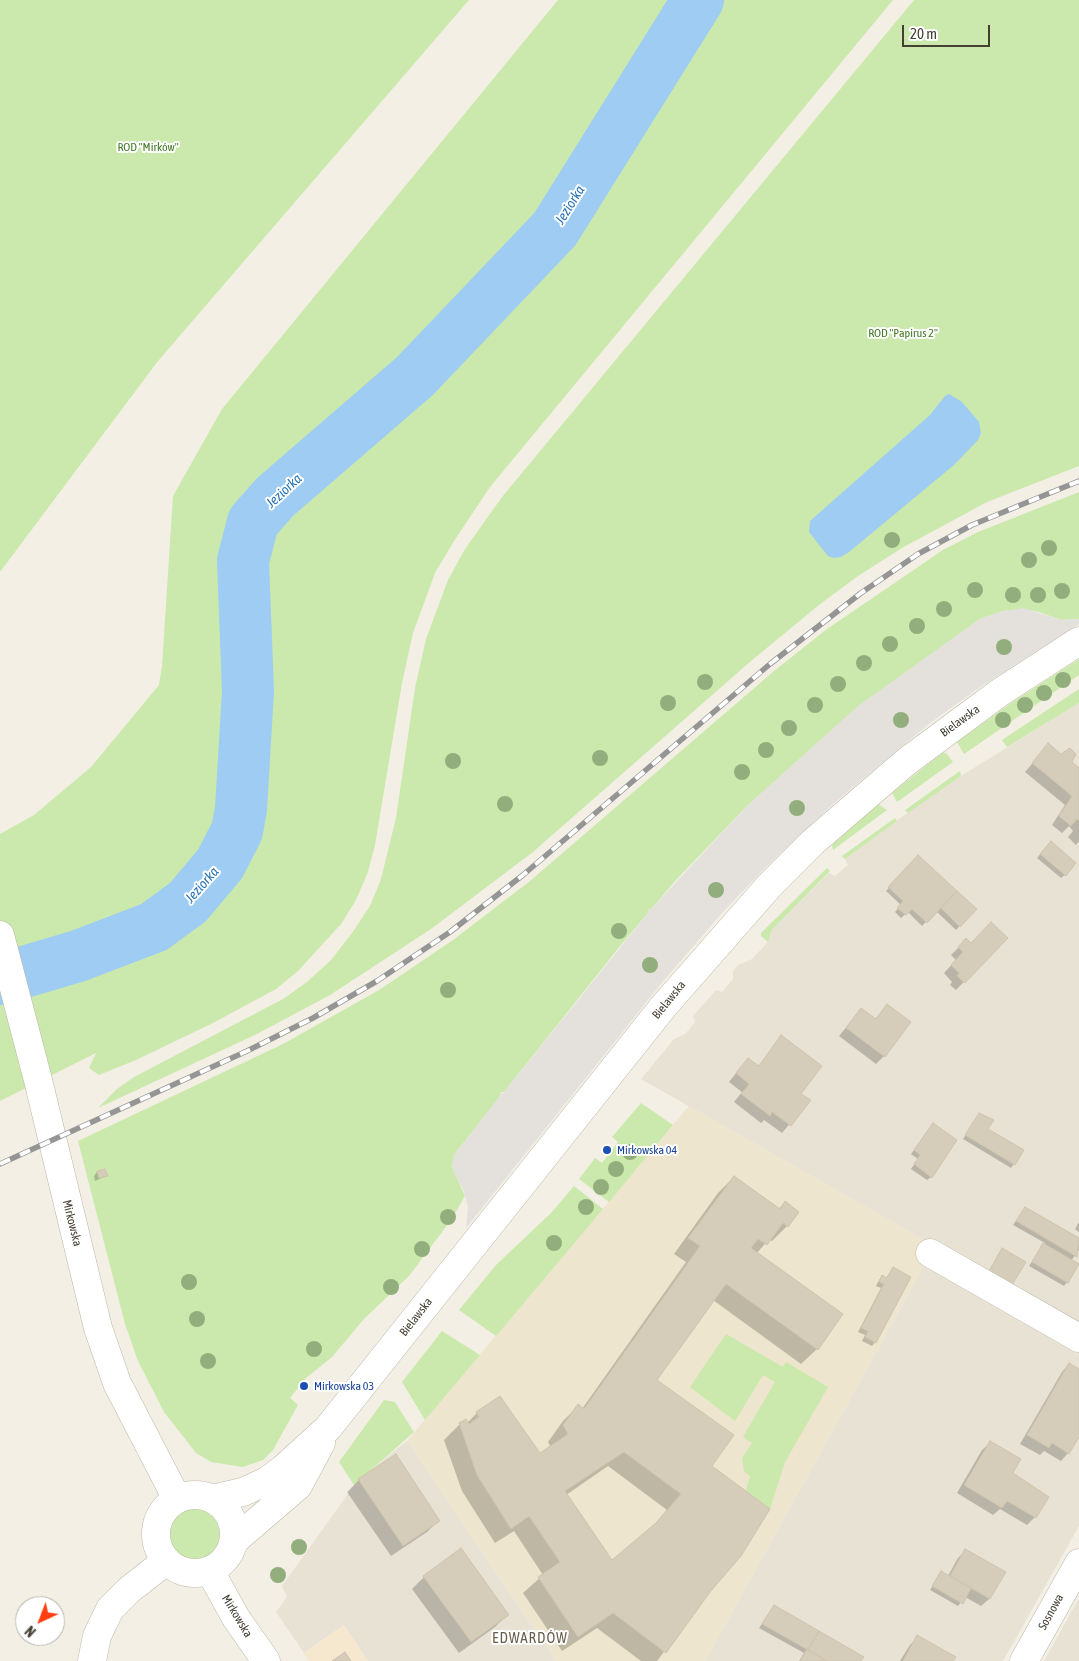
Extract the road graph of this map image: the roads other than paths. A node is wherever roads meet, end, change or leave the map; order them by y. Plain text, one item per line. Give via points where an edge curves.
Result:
1 (1079, 642) edge
2 (0, 935) edge
3 (930, 1253) dead end
4 (1079, 1338) edge
5 (328, 1428) junction
6 (177, 1499) junction
7 (212, 1499) junction
8 (234, 1540) junction
9 (166, 1561) junction
10 (1079, 1563) edge
11 (210, 1571) junction
12 (92, 1661) edge
13 (266, 1661) edge
14 (1024, 1661) edge

1 - 5 street, Bielawska via 999,692 906,762 820,836 769,886 663,1007
2 - 6 street, Mirkowska via 98,1328 117,1383
3 - 4 street
5 - 7 street, Bielawska via 267,1481 243,1492
5 - 8 street, Bielawska via 298,1486
6 - 7 street via 189,1495
6 - 9 street via 164,1511 156,1527 159,1550
7 - 8 street via 229,1515 234,1527
8 - 11 street via 221,1564
9 - 11 street via 186,1573
9 - 12 street via 110,1609 97,1636
10 - 14 street, Sosnowa
11 - 13 street, Mirkowska via 236,1618

